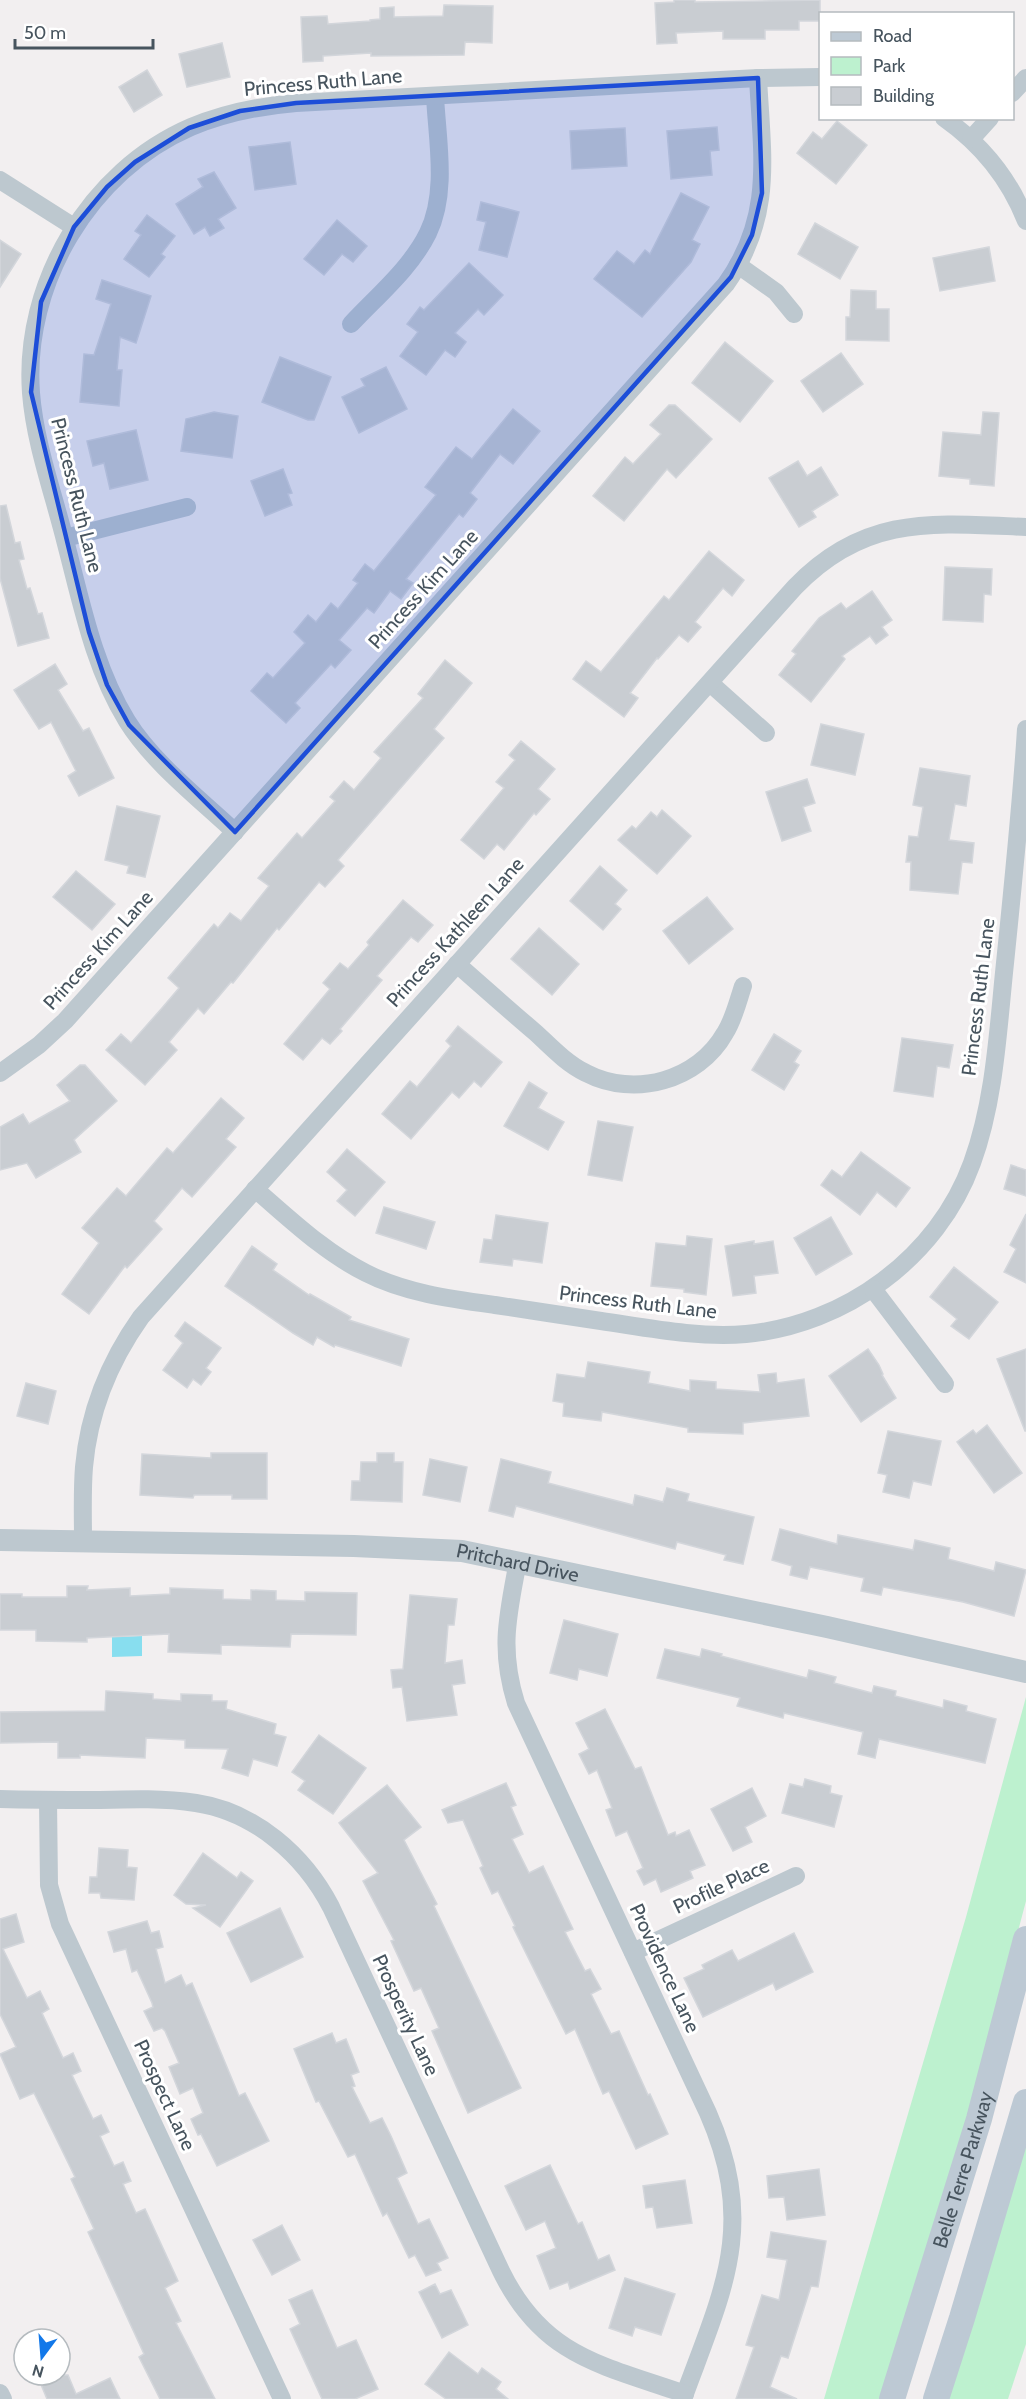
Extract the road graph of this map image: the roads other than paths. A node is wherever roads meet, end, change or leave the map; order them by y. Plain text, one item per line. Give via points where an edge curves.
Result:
1 (819, 77) edge
2 (758, 78) junction
3 (1026, 78) edge
4 (1014, 91) edge
5 (435, 96) junction
6 (947, 120) edge
7 (988, 120) edge
8 (971, 139) junction
9 (0, 180) edge
10 (1026, 221) edge
11 (74, 227) junction
12 (738, 265) junction
13 (794, 314) dead end
14 (351, 324) dead end
15 (188, 507) dead end
16 (1026, 527) edge
17 (65, 538) junction
18 (710, 683) junction
19 (1026, 729) edge
20 (766, 733) dead end
21 (235, 832) junction
22 (457, 963) junction
23 (743, 986) dead end
24 (0, 1073) edge
25 (255, 1189) junction
26 (873, 1288) junction
27 (945, 1384) dead end
28 (0, 1540) edge
29 (83, 1541) junction
30 (518, 1561) junction
31 (1026, 1672) edge
32 (0, 1799) edge
33 (48, 1800) junction
34 (796, 1876) dead end
35 (1026, 1939) edge
36 (633, 1952) junction
37 (1026, 2102) edge
38 (0, 2393) edge
39 (684, 2397) edge
40 (3, 2399) edge
41 (282, 2399) edge
42 (892, 2399) edge
43 (936, 2399) edge

1 - 2 street, Princess Ruth Lane
2 - 5 street, Princess Ruth Lane
2 - 12 street, Princess Kim Lane via 762,193 756,223
3 - 4 street
5 - 11 street, Princess Ruth Lane via 275,105 215,118 180,133 135,162 107,187
5 - 14 street via 439,180 432,224 402,270
6 - 8 street
7 - 8 street
8 - 10 street via 1000,173
9 - 11 street
11 - 17 street, Princess Ruth Lane via 41,302 31,376 37,430
12 - 13 street via 771,288
12 - 21 street, Princess Kim Lane via 718,294
15 - 17 street
16 - 18 street, Princess Kathleen Lane via 915,525 888,530 846,547 806,575
17 - 21 street, Princess Ruth Lane via 96,654 121,712 147,748
18 - 20 street
18 - 22 street, Princess Kathleen Lane
19 - 26 street, Princess Ruth Lane via 1000,1012 981,1136 967,1176 944,1215 903,1264
21 - 24 street, Princess Kim Lane via 53,1032
22 - 23 street via 574,1066 605,1081 628,1085 669,1080 702,1060 726,1033
22 - 25 street, Princess Kathleen Lane
25 - 26 street, Princess Ruth Lane via 309,1235 355,1267 403,1287 464,1301 728,1335 764,1332 808,1320 836,1310
25 - 29 street, Princess Kathleen Lane via 154,1300 113,1360 96,1403 86,1452
26 - 27 street
28 - 29 street, Pritchard Drive
29 - 30 street, Pritchard Drive via 407,1547
30 - 31 street, Pritchard Drive
30 - 36 street, Providence Lane via 505,1632 512,1691
32 - 33 street, Prosperity Lane
33 - 39 street, Prosperity Lane via 157,1799 198,1803 247,1820 295,1855 317,1881 331,1907 522,2309 540,2328 577,2355
33 - 41 street, Prospect Lane via 49,1885 58,1917
34 - 36 street, Profile Place
35 - 42 main road, Belle Terre Parkway via 979,2119
36 - 39 street, Providence Lane via 716,2132 731,2191 733,2232 728,2271
37 - 43 main road, Belle Terre Parkway
38 - 40 street

